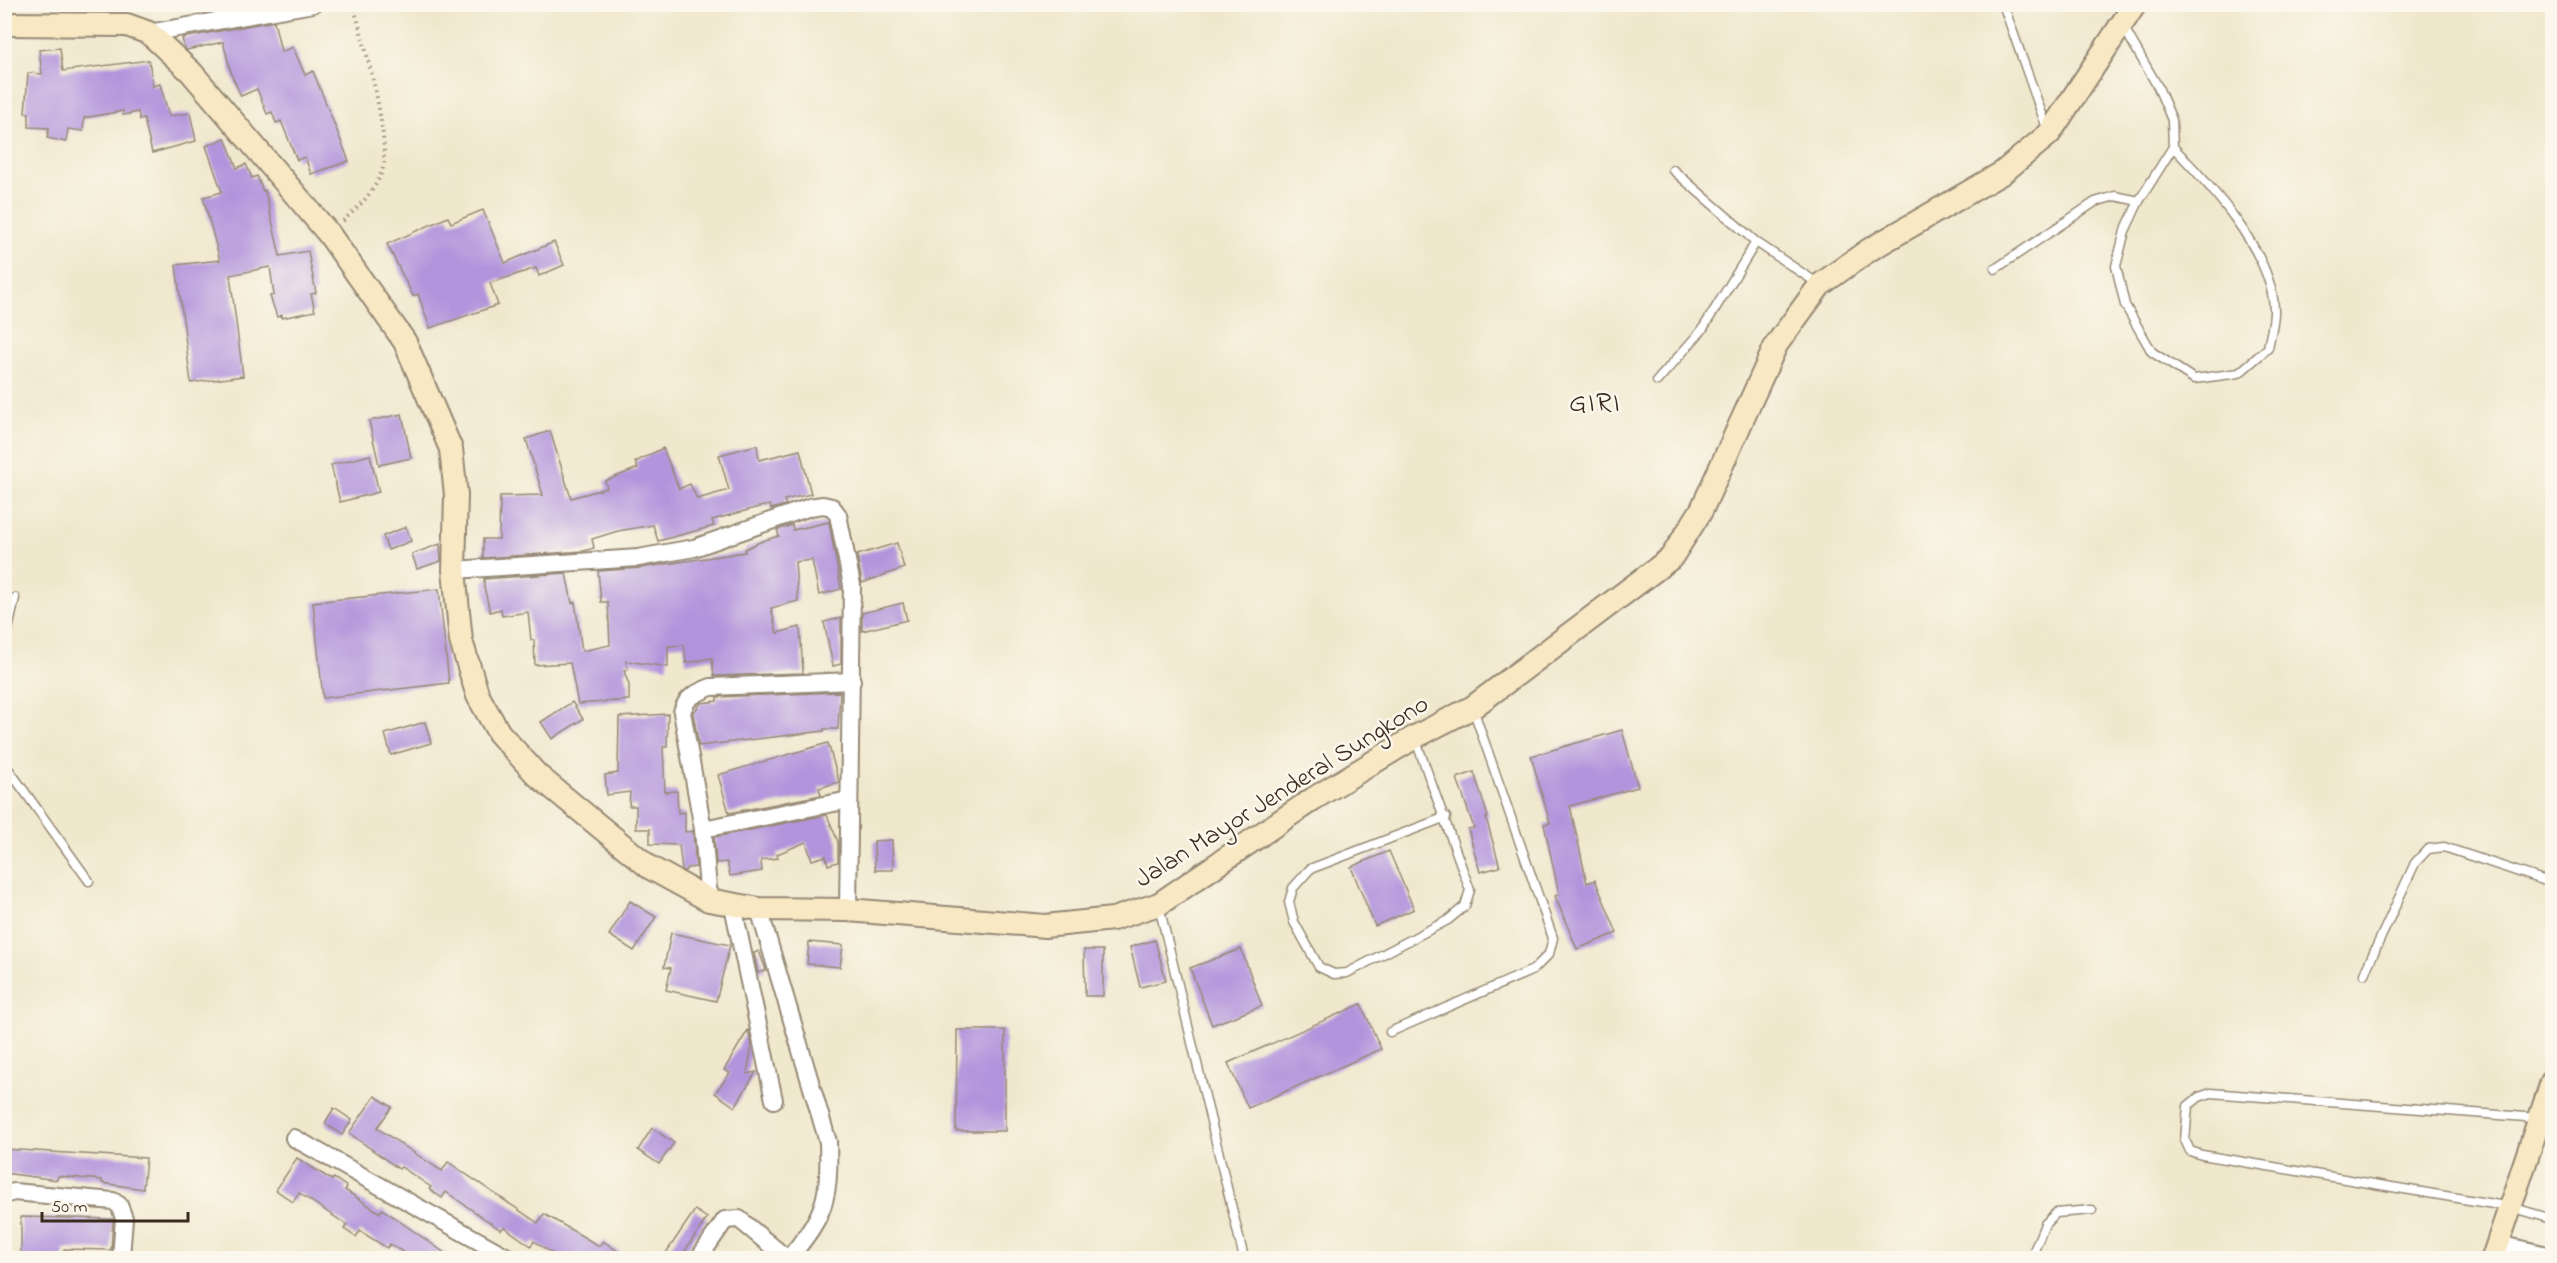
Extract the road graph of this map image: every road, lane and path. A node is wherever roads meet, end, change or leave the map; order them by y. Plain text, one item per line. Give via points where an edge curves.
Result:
1 (313, 4) edge
2 (353, 4) edge
3 (2003, 4) edge
4 (2135, 4) edge
5 (2121, 23) junction
6 (4, 24) edge
7 (149, 33) junction
8 (2049, 134) junction
9 (2173, 147) junction
10 (1673, 170) dead end
11 (2139, 201) junction
12 (329, 234) junction
13 (1756, 242) junction
14 (1995, 269) dead end
15 (1820, 285) junction
16 (1657, 381) dead end
17 (454, 570) junction
18 (15, 598) dead end
19 (4, 648) edge
20 (852, 681) junction
21 (1473, 707) junction
22 (1415, 738) junction
23 (4, 763) edge
24 (849, 800) junction
25 (1446, 817) junction
26 (703, 829) junction
27 (89, 881) dead end
28 (2553, 883) edge
29 (709, 900) junction
30 (1158, 904) junction
31 (733, 906) junction
32 (759, 909) junction
33 (848, 910) junction
34 (2364, 974) dead end
35 (1390, 1032) dead end
36 (2553, 1082) edge
37 (774, 1100) dead end
38 (2539, 1118) junction
39 (294, 1138) dead end
40 (4, 1195) edge
41 (2511, 1207) junction
42 (2092, 1210) dead end
43 (2553, 1219) edge
44 (2495, 1251) edge
45 (2553, 1256) edge
46 (121, 1258) edge
47 (509, 1258) edge
48 (699, 1258) edge
49 (788, 1258) edge
50 (1244, 1258) edge
51 (2031, 1258) edge

1 - 7 street
2 - 12 path via 382,128 383,169 372,193
3 - 8 lane
4 - 5 main road, Jalan Mayor Jenderal Sungkono
5 - 8 main road, Jalan Mayor Jenderal Sungkono
5 - 9 lane via 2172,120
6 - 7 main road, Jalan Mayor Jenderal Sungkono via 127,24
7 - 12 main road, Jalan Mayor Jenderal Sungkono via 191,72
8 - 15 main road, Jalan Mayor Jenderal Sungkono via 2002,172 1869,250
9 - 11 lane
9 - 11 lane via 2220,196 2266,270 2274,308 2268,348 2239,373 2194,379 2152,352 2126,305 2116,266 2125,231
10 - 13 lane
11 - 14 lane via 2115,196 2095,202
12 - 17 main road, Jalan Mayor Jenderal Sungkono via 405,342 451,449 456,495
13 - 15 lane
13 - 16 lane via 1702,330
15 - 21 main road, Jalan Mayor Jenderal Sungkono via 1776,345 1701,511 1671,558
17 - 20 street via 638,558 694,548 810,507 832,507 840,522 852,585
17 - 29 main road, Jalan Mayor Jenderal Sungkono via 461,641 478,696 499,733 537,775 598,827 649,867
18 - 19 lane
20 - 24 street
20 - 26 street via 711,687 685,702 682,712
21 - 22 main road, Jalan Mayor Jenderal Sungkono
21 - 35 lane via 1553,938 1549,954 1533,970
22 - 25 lane
22 - 30 main road, Jalan Mayor Jenderal Sungkono via 1313,799
23 - 27 lane
24 - 26 street
24 - 33 street
25 - 25 lane via 1470,890 1465,906 1448,920 1347,973 1334,974 1319,967 1294,922 1289,902 1293,888 1310,869
26 - 29 street
28 - 34 lane via 2444,847 2428,849 2415,863
29 - 31 main road, Jalan Mayor Jenderal Sungkono
30 - 33 main road, Jalan Mayor Jenderal Sungkono via 1113,919 1046,926
30 - 50 lane
31 - 32 main road, Jalan Mayor Jenderal Sungkono
31 - 37 street
32 - 33 main road, Jalan Mayor Jenderal Sungkono
32 - 49 street via 828,1142 825,1201 815,1227
36 - 38 main road
38 - 41 main road
38 - 41 lane via 2211,1093 2188,1106 2185,1140 2190,1151
39 - 47 street
40 - 46 street via 14,1192 112,1201 119,1205 124,1218
41 - 43 lane
41 - 44 main road
42 - 51 lane via 2056,1213 2045,1224
44 - 45 street
48 - 49 street via 725,1220 739,1219

